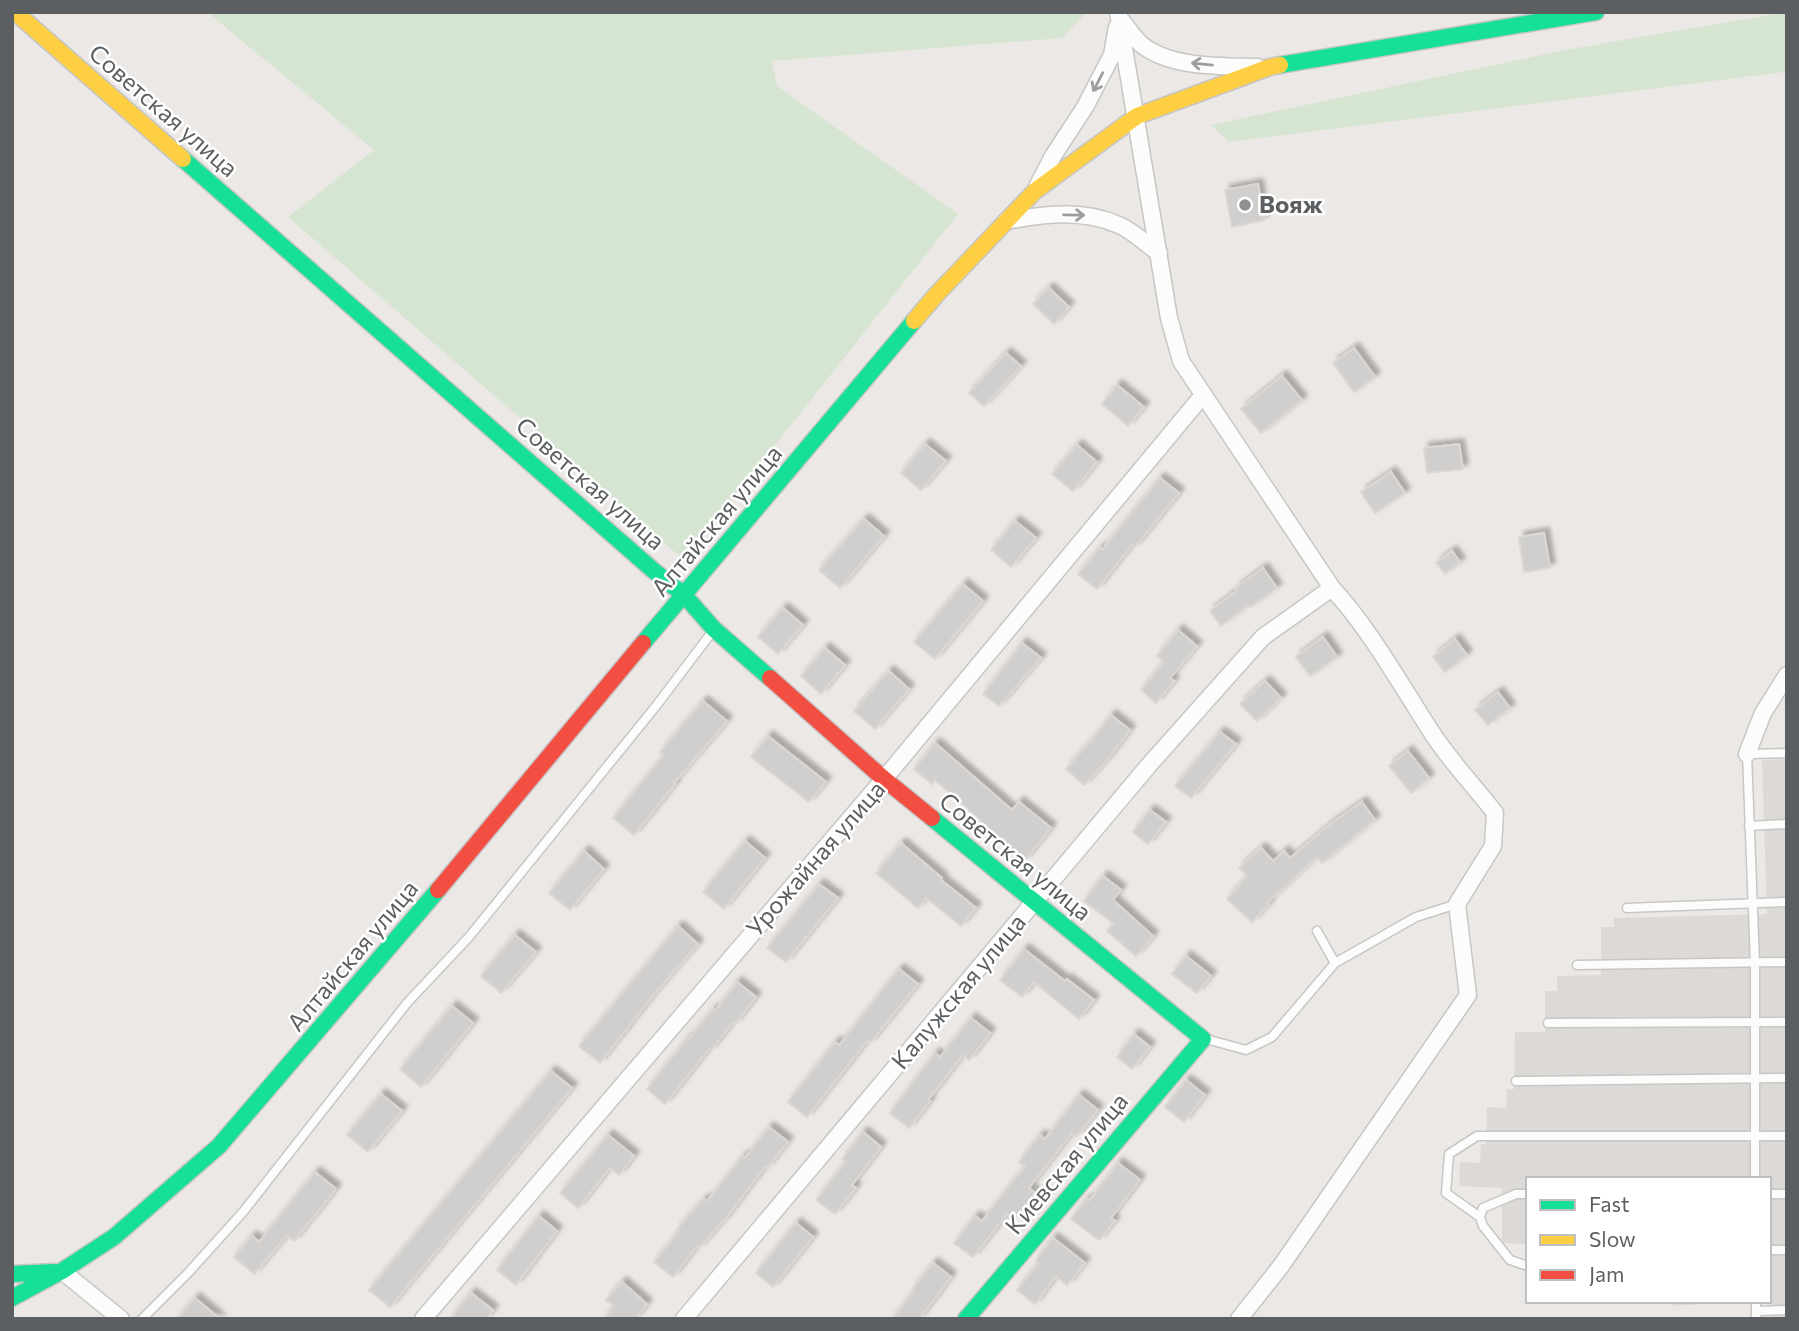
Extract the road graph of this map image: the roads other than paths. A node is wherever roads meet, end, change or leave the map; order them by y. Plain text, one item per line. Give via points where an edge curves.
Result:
1 (15, 12) edge
2 (1596, 12) edge
3 (1119, 15) edge
4 (1270, 67) junction
5 (1137, 116) junction
6 (1035, 191) junction
7 (1006, 221) junction
8 (1159, 253) junction
9 (1203, 395) junction
10 (1332, 588) junction
11 (684, 595) junction
12 (714, 629) junction
13 (1787, 675) edge
14 (1787, 753) edge
15 (1747, 754) junction
16 (884, 779) junction
17 (1787, 824) edge
18 (1749, 825) junction
19 (1787, 902) edge
20 (1034, 903) junction
21 (1752, 903) junction
22 (1457, 904) junction
23 (1627, 908) dead end
24 (1317, 931) dead end
25 (1787, 962) edge
26 (1335, 963) junction
27 (1755, 963) junction
28 (1577, 965) dead end
29 (1787, 1022) edge
30 (1548, 1023) dead end
31 (1755, 1023) junction
32 (1203, 1038) junction
33 (1755, 1078) junction
34 (1787, 1078) edge
35 (1516, 1081) dead end
36 (1755, 1136) junction
37 (1787, 1136) edge
38 (1755, 1177) edge
39 (1526, 1194) edge
40 (1480, 1217) junction
41 (1526, 1265) edge
42 (62, 1271) junction
43 (12, 1274) edge
44 (12, 1298) edge
45 (1756, 1310) edge
46 (1787, 1310) edge
47 (121, 1319) edge
48 (142, 1319) edge
49 (423, 1319) edge
50 (684, 1319) edge
51 (966, 1319) edge
52 (1239, 1319) edge

1 - 11 main road, Советская улица
2 - 4 main road, Алтайская улица
4 -> 3 street via 1172,61 1143,45
3 - 5 street
3 -> 6 street via 1112,55
4 - 5 main road, Алтайская улица
5 - 6 main road, Алтайская улица
5 - 8 street
6 - 7 main road, Алтайская улица
7 -> 8 street via 1044,214 1088,215 1121,226
7 - 11 main road, Алтайская улица via 936,295
8 - 9 street via 1181,361
9 - 10 street
9 - 16 street, Урожайная улица
10 - 20 street, Калужская улица via 1263,637
10 - 22 street via 1375,643 1436,738 1495,813 1493,846
11 - 12 main road, Советская улица
11 - 42 main road, Алтайская улица via 219,1146 114,1237
12 - 16 main road, Советская улица
12 - 48 lane via 648,717 469,937 407,1003 243,1212
13 - 15 street via 1763,713
14 - 15 lane
15 - 18 lane
16 - 20 main road, Советская улица
16 - 49 street, Урожайная улица
17 - 18 lane
18 - 21 lane
19 - 21 lane
20 - 32 main road, Советская улица
20 - 50 street, Калужская улица
21 - 23 lane
21 - 27 lane
22 - 26 lane via 1416,917
22 - 52 street via 1468,995 1281,1266
24 - 26 lane
25 - 27 lane
26 - 32 lane via 1272,1037 1246,1050
27 - 28 lane
27 - 31 lane
29 - 31 lane
30 - 31 lane
31 - 33 lane
32 - 51 main road, Киевская улица
33 - 34 lane
33 - 35 lane
33 - 36 lane
36 - 37 lane
36 - 38 lane
36 - 40 lane via 1478,1136 1449,1154 1446,1193
39 - 40 lane via 1483,1208
40 - 41 lane via 1510,1261
42 - 43 main road
42 - 44 main road, Алтайская улица
42 - 47 street
45 - 46 lane

